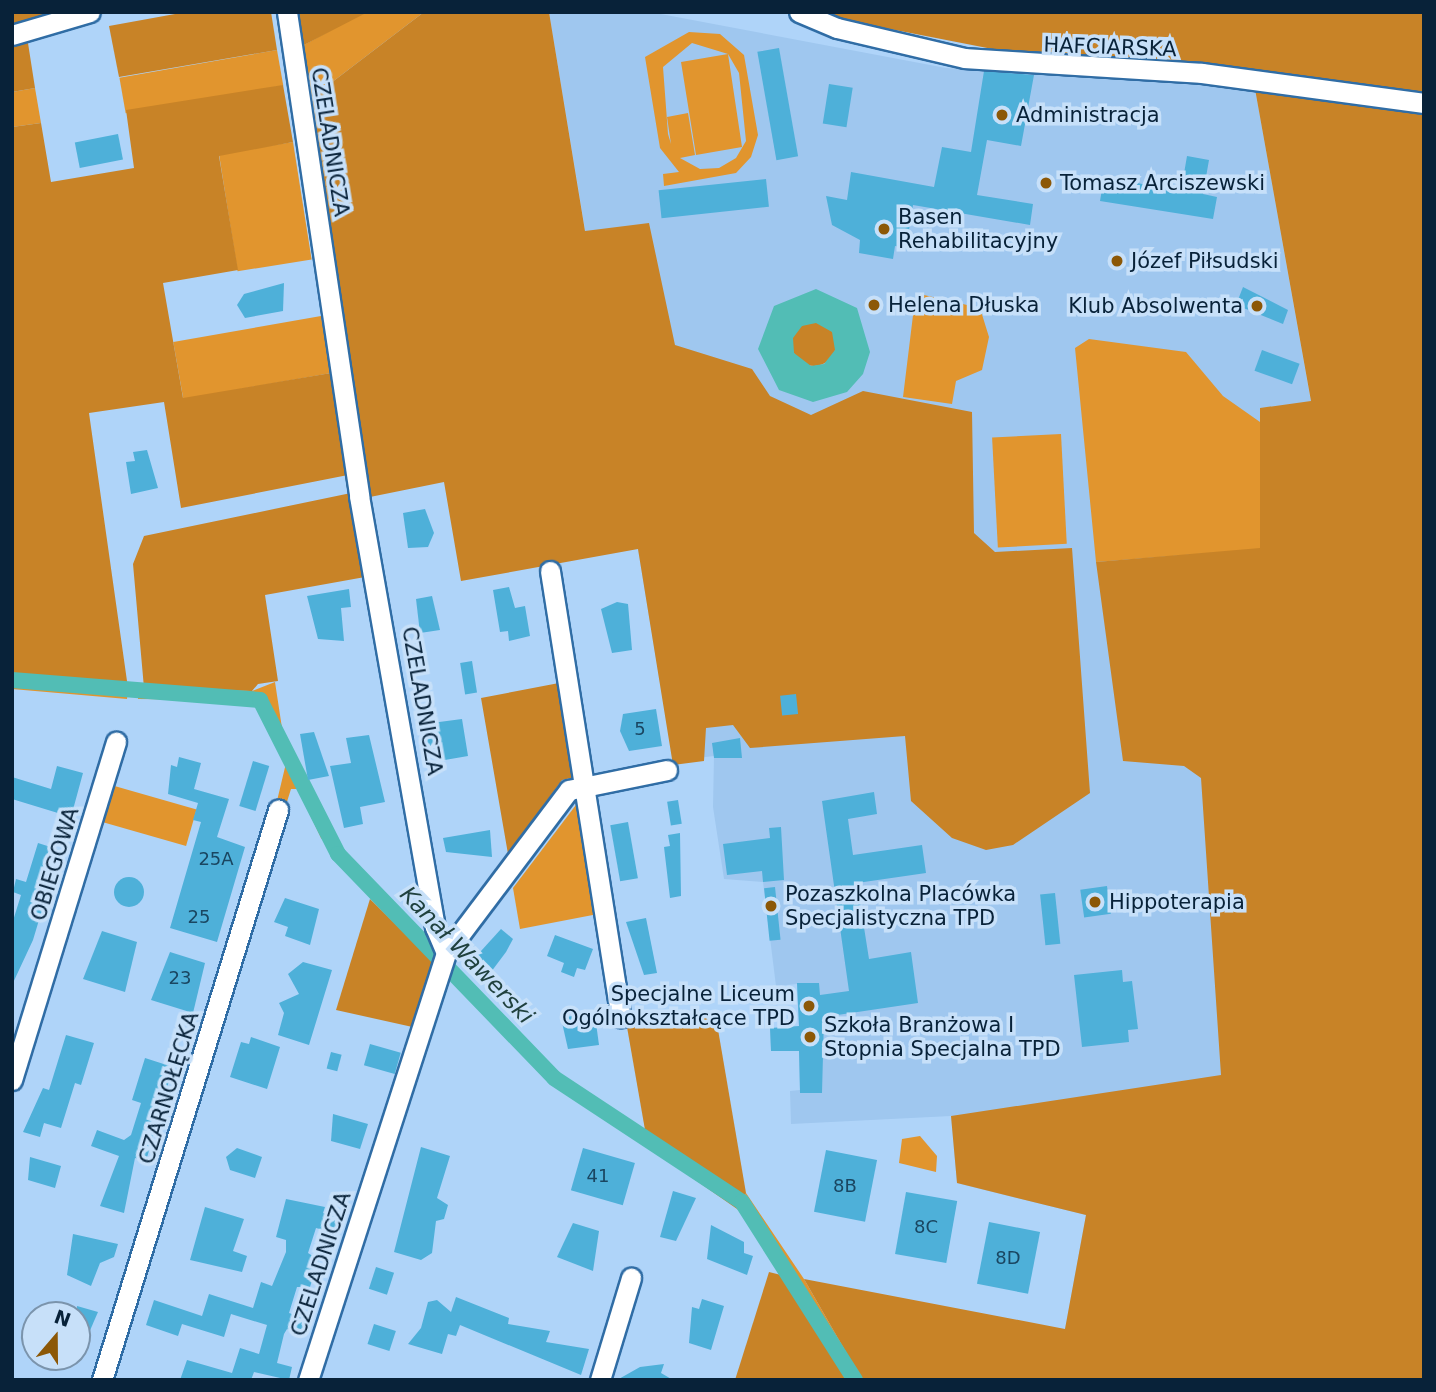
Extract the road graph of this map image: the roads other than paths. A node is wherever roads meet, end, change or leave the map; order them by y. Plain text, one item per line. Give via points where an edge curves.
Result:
1 (90, 12) edge
2 (287, 12) edge
3 (799, 12) edge
4 (12, 35) edge
5 (1424, 103) edge
6 (550, 571) dead end
7 (116, 742) dead end
8 (667, 770) dead end
9 (583, 784) junction
10 (278, 810) dead end
11 (444, 960) junction
12 (621, 1017) dead end
13 (12, 1080) edge
14 (631, 1278) dead end
15 (102, 1380) edge
16 (307, 1380) edge
17 (600, 1380) edge

1 - 4 street
2 - 11 street, CZELADNICZA via 359,496
3 - 5 street, HAFCIARSKA via 837,28 965,58 1202,73
6 - 9 street
7 - 13 street, OBIEGOWA
8 - 9 street
9 - 11 street via 569,790
9 - 12 street
10 - 15 street, CZARNOŁĘCKA
11 - 16 street, CZELADNICZA
14 - 17 street

